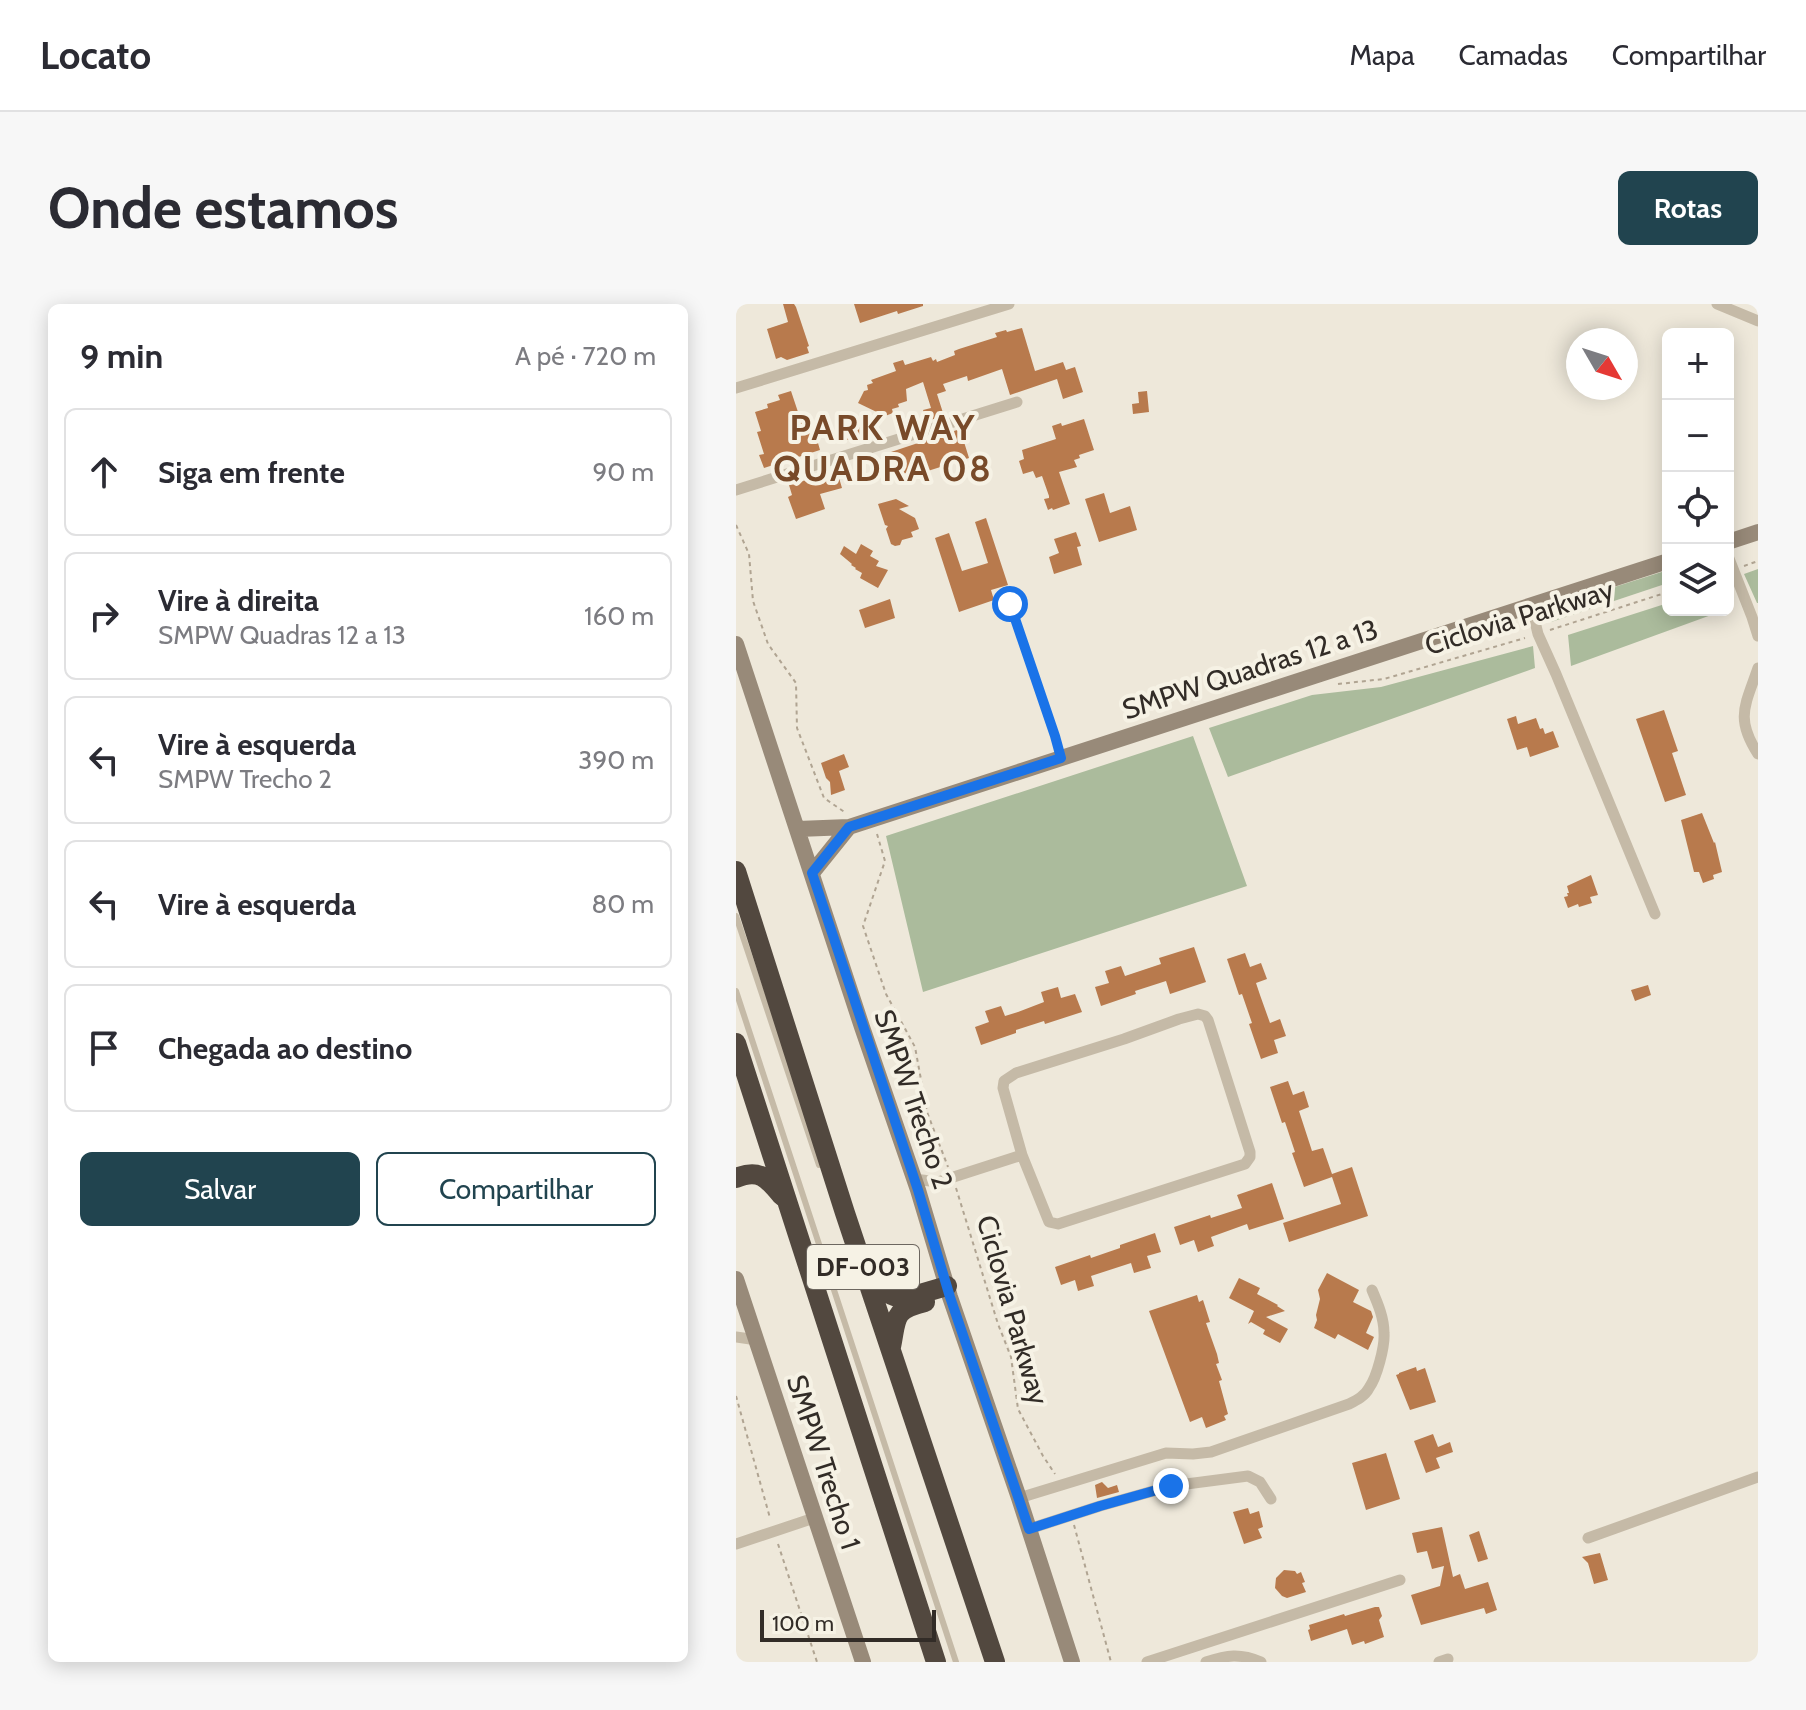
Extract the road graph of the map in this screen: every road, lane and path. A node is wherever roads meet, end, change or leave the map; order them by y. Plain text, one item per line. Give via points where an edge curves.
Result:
1 (1009, 304) edge
2 (1717, 304) edge
3 (1738, 308) edge
4 (1758, 321) edge
5 (736, 388) edge
6 (1017, 402) dead end
7 (736, 490) edge
8 (736, 525) edge
9 (1758, 532) edge
10 (1734, 540) edge
11 (1662, 563) edge
12 (1734, 571) edge
13 (1662, 594) edge
14 (1010, 604) dead end
15 (1531, 605) junction
16 (1538, 634) junction
17 (1758, 636) edge
18 (736, 644) edge
19 (1758, 668) edge
20 (1331, 685) dead end
21 (1758, 754) edge
22 (1061, 758) junction
23 (855, 825) junction
24 (798, 829) junction
25 (736, 871) edge
26 (812, 873) junction
27 (1655, 914) dead end
28 (736, 916) edge
29 (736, 991) edge
30 (736, 1043) edge
31 (762, 1122) junction
32 (1022, 1155) junction
33 (736, 1168) edge
34 (821, 1169) dead end
35 (736, 1178) edge
36 (953, 1178) junction
37 (914, 1179) junction
38 (938, 1182) junction
39 (920, 1198) junction
40 (786, 1201) junction
41 (865, 1271) junction
42 (736, 1279) edge
43 (1372, 1290) dead end
44 (949, 1291) junction
45 (742, 1318) edge
46 (736, 1337) edge
47 (757, 1340) junction
48 (891, 1347) junction
49 (1758, 1477) edge
50 (1062, 1485) junction
51 (1019, 1498) junction
52 (1271, 1499) dead end
53 (1071, 1514) dead end
54 (814, 1518) junction
55 (1029, 1529) junction
56 (1588, 1538) dead end
57 (736, 1544) edge
58 (1400, 1580) dead end
59 (863, 1662) edge
60 (936, 1662) edge
61 (956, 1662) edge
62 (995, 1662) edge
63 (1072, 1662) edge
64 (1111, 1662) edge
65 (1147, 1662) edge
66 (1206, 1662) edge
67 (1261, 1662) edge

1 - 5 street
2 - 3 street
3 - 4 street
6 - 7 street
8 - 23 path, Ciclovia Parkway via 749,554 753,601 768,644 796,683 797,728 824,798
9 - 10 street
11 - 15 street, SMPW Quadras 12 a 13
12 - 17 street
13 - 16 path, Ciclovia Parkway
14 - 22 lane
15 - 16 street
15 - 22 street, SMPW Quadras 12 a 13
16 - 20 path, Ciclovia Parkway via 1384,679
16 - 27 street
18 - 24 street, SMPW Trecho 2
19 - 21 street via 1743,722
22 - 23 street, SMPW Quadras 12 a 13
23 - 24 street, SMPW Quadras 12 a 13
23 - 26 street
23 - 36 path, Ciclovia Parkway via 876,831 885,861 863,926 886,994 915,1047 927,1112
24 - 26 street, SMPW Trecho 2
25 - 41 highway, DF-003
26 - 37 street, SMPW Trecho 2
28 - 34 lane
29 - 61 lane
30 - 31 highway, DF-003
31 - 33 highway via 752,1160
31 - 40 highway, DF-003
32 - 32 street via 1046,1218 1058,1224 1245,1164 1250,1152 1207,1018 1198,1014 1179,1019 1008,1077 1003,1088
32 - 36 street
35 - 40 highway via 763,1176
36 - 38 street
36 - 50 path, Ciclovia Parkway via 1011,1357 1018,1409
37 - 38 street
37 - 39 street, SMPW Trecho 2
38 - 39 street
39 - 44 street, SMPW Trecho 2
40 - 60 highway, DF-003
41 - 44 highway via 899,1299
41 - 48 highway, DF-003
42 - 45 street, SMPW Trecho 1
43 - 50 street via 1384,1334 1371,1387 1362,1396 1211,1452 1166,1453
44 - 48 highway via 903,1309
44 - 51 street, SMPW Trecho 2
45 - 47 street, SMPW Trecho 1
46 - 47 street
47 - 54 street, SMPW Trecho 1
48 - 62 highway, DF-003
49 - 56 street
50 - 51 street
51 - 55 street, SMPW Trecho 2
52 - 55 street via 1260,1482 1248,1476 1171,1486
53 - 64 path
54 - 57 street
54 - 59 street, SMPW Trecho 1
55 - 63 street, SMPW Trecho 2
58 - 65 street
66 - 67 street via 1226,1655

